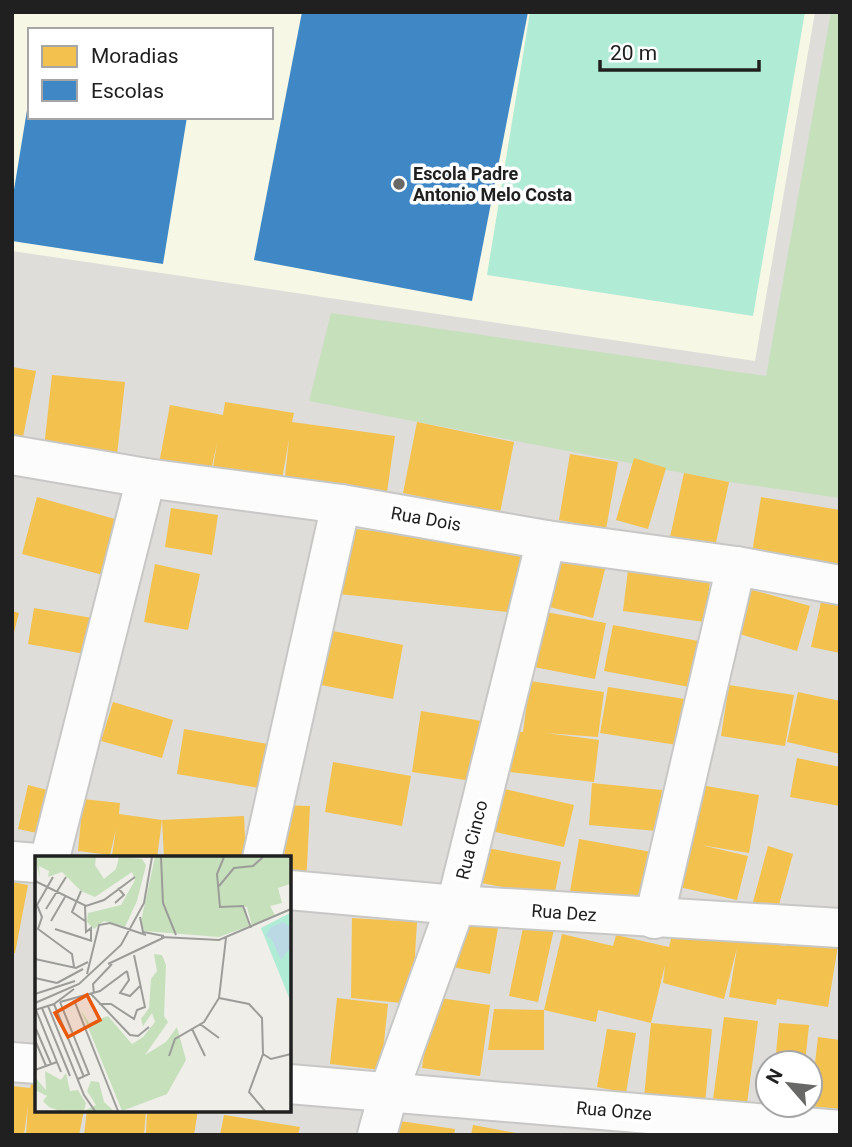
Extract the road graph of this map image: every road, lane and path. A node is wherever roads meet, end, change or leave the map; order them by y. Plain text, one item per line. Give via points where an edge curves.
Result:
1 (12, 455) edge
2 (146, 478) junction
3 (341, 504) junction
4 (546, 540) junction
5 (737, 566) junction
6 (840, 585) edge
7 (51, 856) edge
8 (262, 856) edge
9 (12, 861) edge
10 (35, 863) edge
11 (290, 890) edge
12 (456, 905) junction
13 (654, 919) junction
14 (838, 923) edge
15 (12, 1062) edge
16 (35, 1064) edge
17 (290, 1083) edge
18 (388, 1091) junction
19 (840, 1130) edge
20 (377, 1135) edge

1 - 2 street, Rua Dois
2 - 3 street, Rua Dois
2 - 7 street
3 - 4 street, Rua Dois
3 - 8 street
4 - 5 street, Rua Dois
4 - 12 street, Rua Cinco
5 - 6 street, Rua Dois
5 - 13 street
9 - 10 street
11 - 12 street, Rua Dez
12 - 13 street, Rua Dez
12 - 18 street, Rua Cinco
13 - 14 street, Rua Dez
15 - 16 street
17 - 18 street, Rua Onze
18 - 19 street, Rua Onze
18 - 20 street, Rua Cinco

